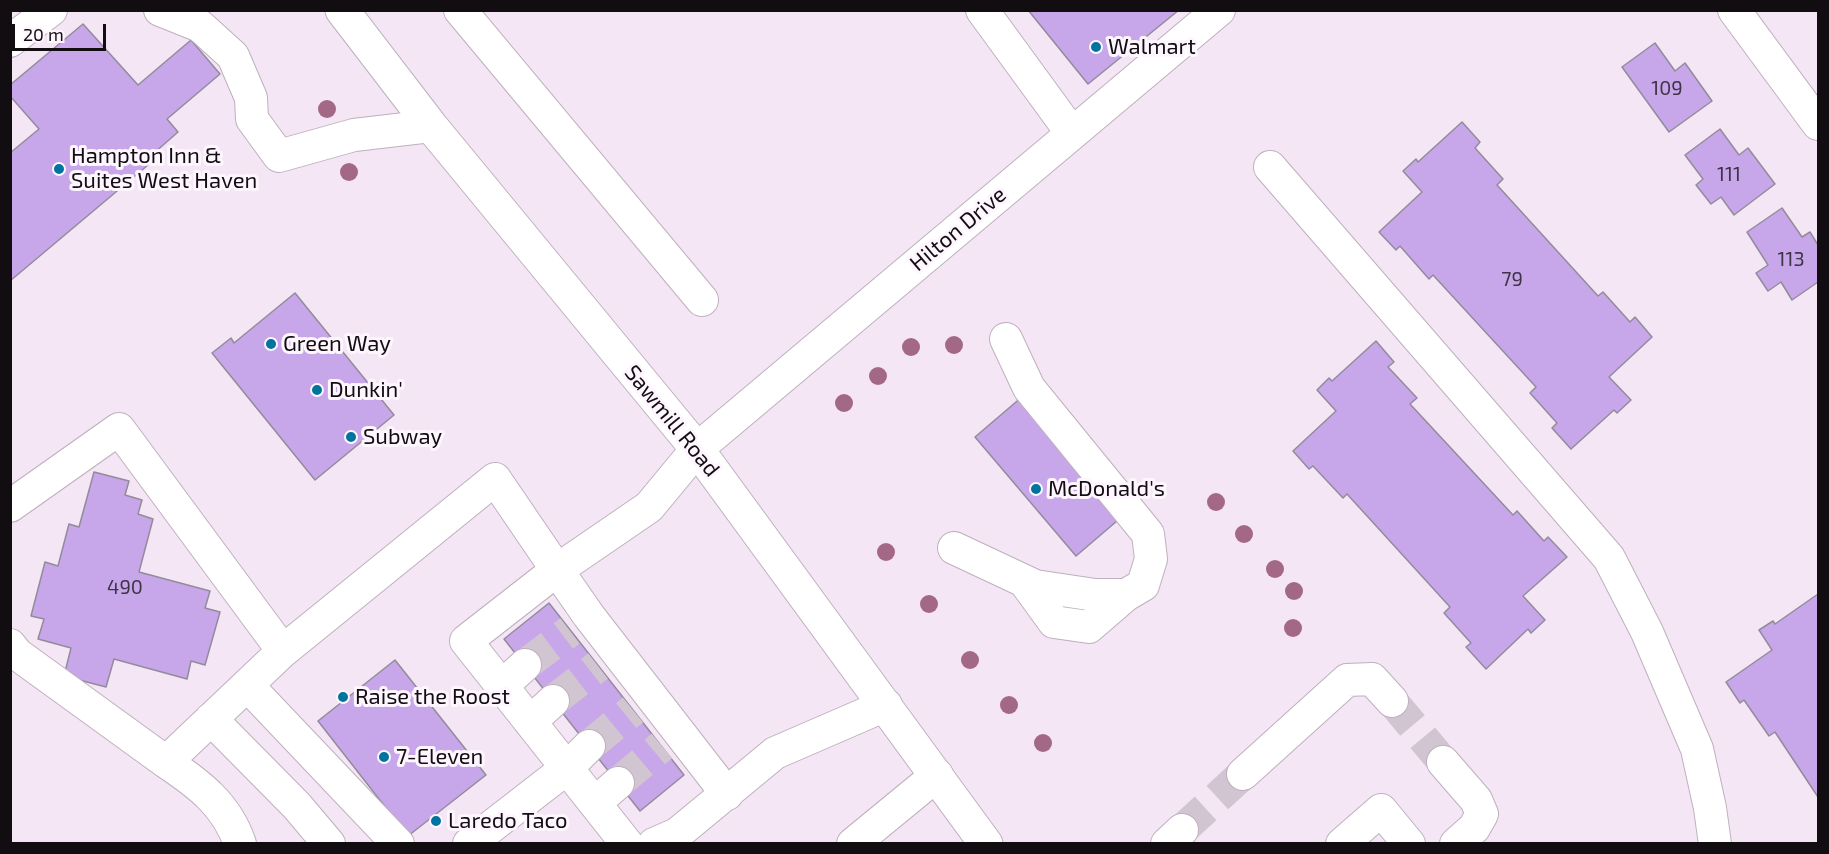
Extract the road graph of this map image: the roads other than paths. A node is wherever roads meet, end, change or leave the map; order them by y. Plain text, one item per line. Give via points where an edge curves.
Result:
1 (51, 10) edge
2 (160, 10) edge
3 (342, 10) edge
4 (460, 10) edge
5 (982, 10) edge
6 (1219, 10) edge
7 (1734, 10) edge
8 (10, 41) edge
9 (1818, 123) edge
10 (431, 126) junction
11 (1071, 132) junction
12 (1270, 167) dead end
13 (702, 300) dead end
14 (1006, 339) dead end
15 (697, 449) junction
16 (10, 506) edge
17 (954, 548) dead end
18 (557, 570) junction
19 (10, 645) edge
20 (283, 651) junction
21 (525, 665) tunnel mouth
22 (247, 685) junction
23 (502, 686) junction
24 (1392, 701) tunnel mouth
25 (886, 705) junction
26 (212, 719) junction
27 (589, 746) tunnel mouth
28 (166, 762) junction
29 (1443, 762) tunnel mouth
30 (567, 768) junction
31 (1244, 774) tunnel mouth
32 (937, 775) junction
33 (618, 783) tunnel mouth
34 (727, 794) junction
35 (595, 803) junction
36 (615, 839) edge
37 (240, 843) edge
38 (329, 843) edge
39 (398, 843) edge
40 (469, 843) edge
41 (654, 843) edge
42 (853, 843) edge
43 (986, 843) edge
44 (1342, 843) edge
45 (1409, 843) edge
46 (1456, 843) edge
47 (1714, 843) edge

1 - 8 street
2 - 10 street via 200,26 233,56 251,98 252,119 279,156 354,135
3 - 10 main road, Sawmill Road
4 - 13 street
5 - 11 street
6 - 11 street, Hilton Drive
7 - 9 street
10 - 15 main road, Sawmill Road
11 - 15 street, Hilton Drive
12 - 47 street via 1609,558 1647,632 1697,748
14 - 17 street via 1029,388 1148,534 1151,559 1143,585 1126,595 1095,595 1035,586
15 - 18 street, Hilton Drive via 649,507
15 - 25 main road, Sawmill Road
16 - 20 street via 118,429
18 - 20 street via 495,479
18 - 23 street, Hilton Drive via 466,641
18 - 34 street via 580,623 670,739
19 - 28 street
20 - 22 street
21 - 23 street
22 - 26 street
22 - 39 street
23 - 30 street via 542,712
24 - 31 street via 1372,679 1347,680
25 - 32 main road, Sawmill Road
25 - 34 street via 775,753
26 - 28 street
26 - 38 street
27 - 30 street
28 - 37 street via 199,784 232,822
29 - 46 street via 1476,800 1482,814 1474,828
30 - 35 street
30 - 40 street
32 - 42 street
32 - 43 main road, Sawmill Road
33 - 35 street
34 - 41 street via 677,834
35 - 36 street
44 - 45 street via 1381,810

